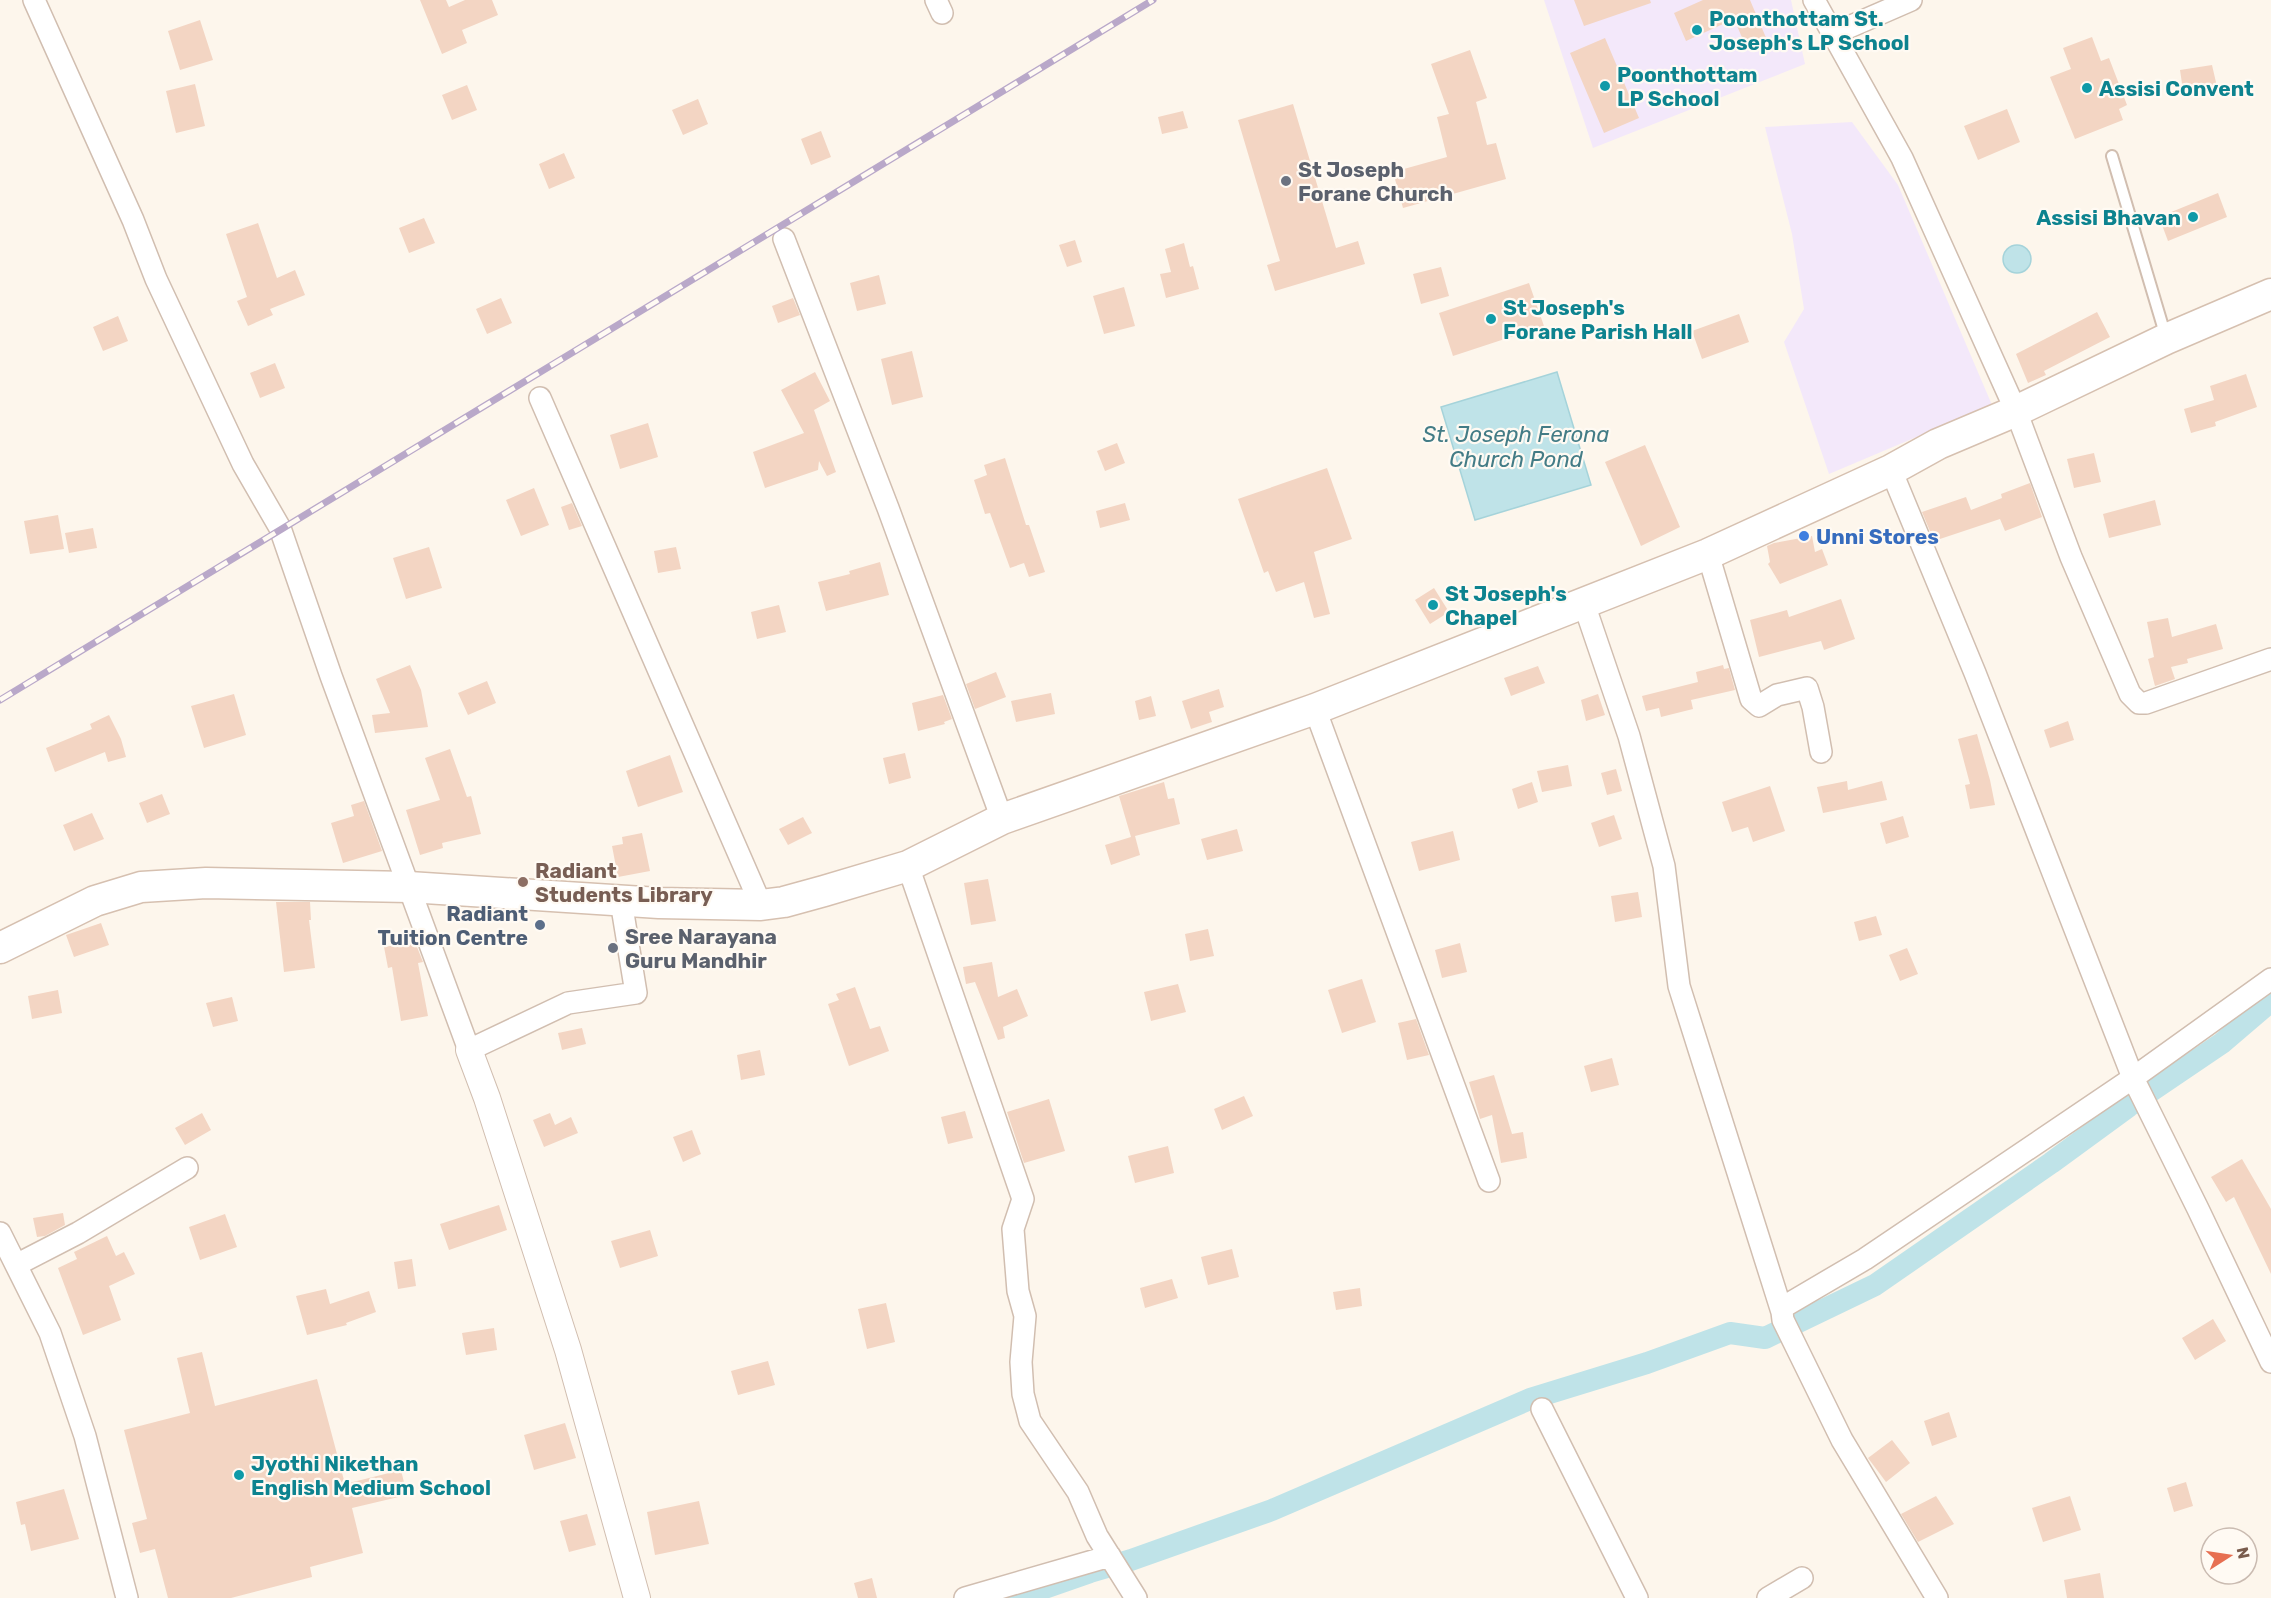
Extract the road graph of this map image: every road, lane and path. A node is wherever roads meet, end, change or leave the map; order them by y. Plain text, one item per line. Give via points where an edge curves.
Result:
1 (1814, 0) edge
2 (1911, 0) edge
3 (37, 8) edge
4 (1833, 34) junction
5 (2112, 156) dead end
6 (784, 238) dead end
7 (2271, 294) edge
8 (2166, 339) junction
9 (540, 398) dead end
10 (2016, 411) junction
11 (1891, 470) junction
12 (1708, 554) junction
13 (1584, 603) junction
14 (2271, 659) edge
15 (1315, 709) junction
16 (1821, 752) dead end
17 (1002, 819) junction
18 (908, 866) junction
19 (409, 887) junction
20 (621, 901) junction
21 (761, 905) junction
22 (0, 948) edge
23 (2271, 978) edge
24 (470, 1050) junction
25 (2136, 1082) junction
26 (187, 1168) dead end
27 (1489, 1181) dead end
28 (0, 1233) edge
29 (16, 1265) junction
30 (1786, 1302) junction
31 (2271, 1362) edge
32 (1545, 1415) dead end
33 (1117, 1566) junction
34 (1802, 1578) dead end
35 (127, 1598) edge
36 (637, 1598) edge
37 (964, 1598) edge
38 (1136, 1598) edge
39 (1637, 1598) edge
40 (1768, 1598) edge
41 (1937, 1598) edge

1 - 4 street
2 - 4 street
3 - 19 street via 156,279 243,464 280,528
4 - 10 street via 1902,158
5 - 8 lane
6 - 17 street
7 - 8 main road
8 - 10 main road
9 - 21 street
10 - 11 main road via 1938,444
10 - 14 street via 2071,557 2135,700 2146,703
11 - 12 main road
11 - 25 street
12 - 13 main road
12 - 16 street via 1751,699 1759,706 1777,695 1807,688
13 - 15 main road
13 - 30 street via 1629,736 1664,866 1679,986
15 - 17 main road
15 - 27 street
17 - 18 main road
18 - 21 main road
18 - 33 street via 1023,1199 1013,1229 1018,1291 1025,1316 1023,1394 1030,1421 1078,1492 1097,1536
19 - 20 main road
19 - 22 main road via 206,883 141,887 95,901
19 - 24 street
20 - 21 main road
20 - 24 street via 636,993 568,1003
23 - 25 street
24 - 36 street via 567,1350
25 - 30 street via 1865,1259
25 - 31 street
26 - 29 street
28 - 29 street
29 - 35 street via 50,1333 86,1436
30 - 41 street via 1788,1333 1842,1440
32 - 39 street
33 - 37 street
33 - 38 street
34 - 40 street

